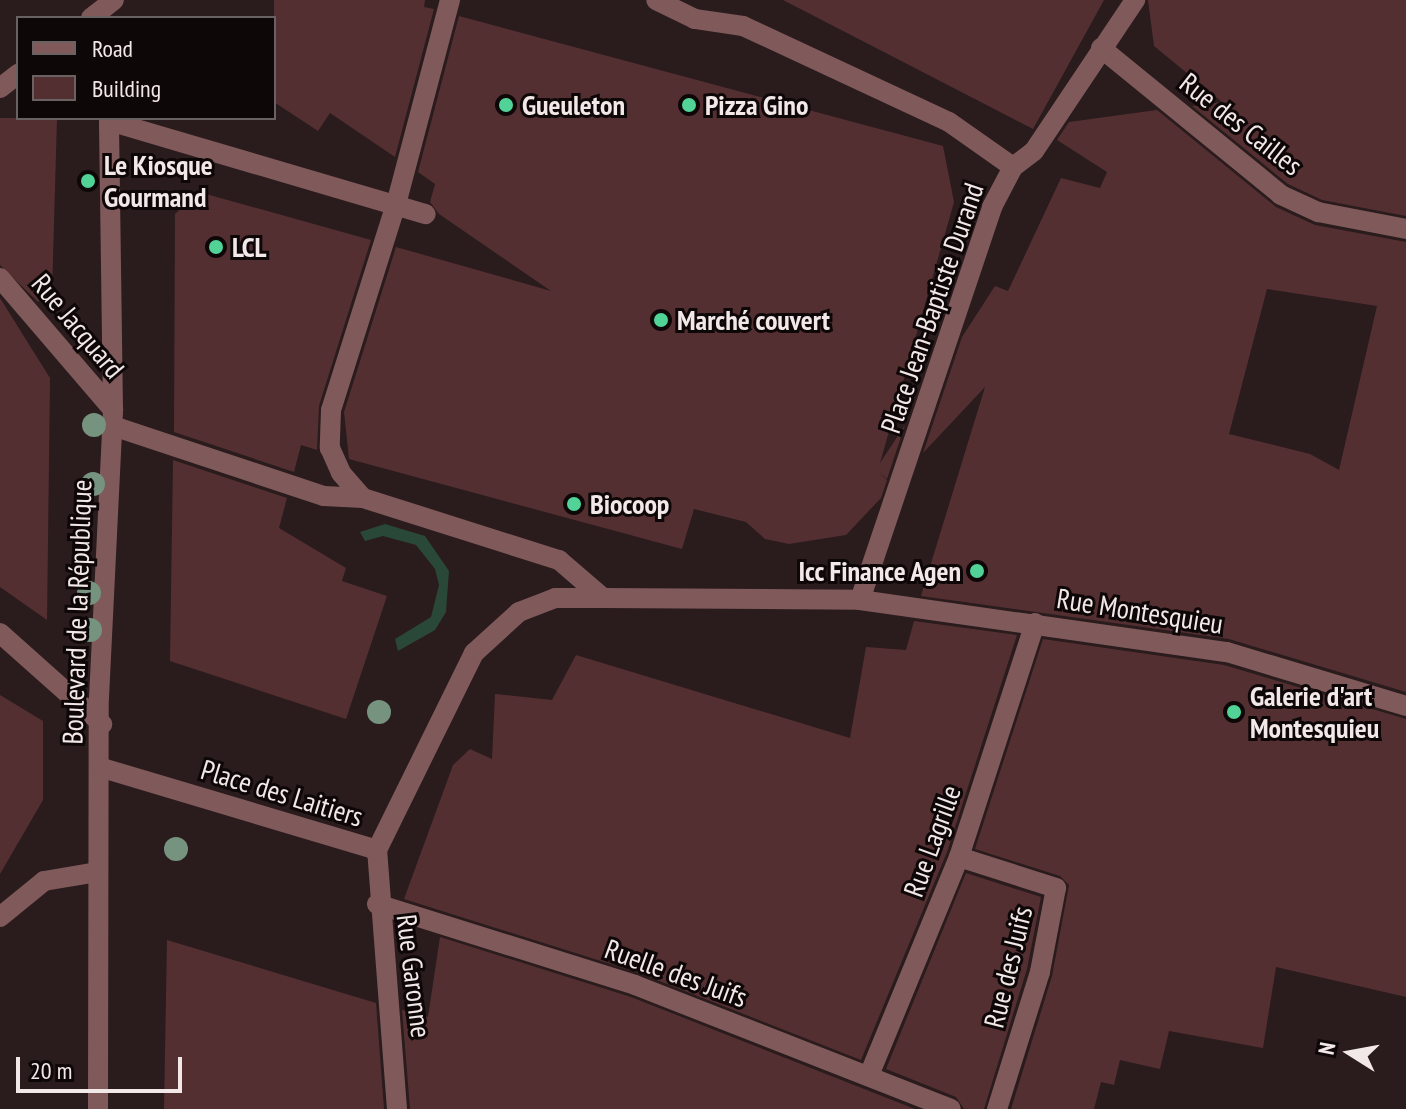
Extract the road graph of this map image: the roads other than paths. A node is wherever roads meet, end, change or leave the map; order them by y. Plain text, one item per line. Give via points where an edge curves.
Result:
1 (450, 0) edge
2 (656, 0) edge
3 (1135, 0) edge
4 (1101, 48) junction
5 (16, 76) edge
6 (0, 88) edge
7 (109, 120) edge
8 (1013, 167) junction
9 (396, 204) junction
10 (426, 214) dead end
11 (1406, 229) edge
12 (0, 278) edge
13 (113, 418) junction
14 (363, 498) junction
15 (603, 598) junction
16 (860, 600) junction
17 (1035, 623) junction
18 (0, 633) edge
19 (1406, 706) edge
20 (102, 724) junction
21 (99, 767) junction
22 (377, 850) junction
23 (959, 857) junction
24 (98, 872) junction
25 (377, 904) junction
26 (0, 917) edge
27 (870, 1073) junction
28 (98, 1109) edge
29 (397, 1109) edge
30 (951, 1109) edge
31 (997, 1109) edge

1 - 9 street
2 - 8 street, Place Jean-Baptiste Durand via 695,19 743,26 949,122
3 - 4 street
4 - 8 street via 1034,151
4 - 11 street, Rue des Cailles via 1281,195 1318,212
5 - 6 street
7 - 9 street
7 - 13 street, Boulevard de la République
8 - 16 street, Place Jean-Baptiste Durand via 992,207
9 - 10 street
9 - 14 street via 329,423 331,455
12 - 13 street, Rue Jacquard
13 - 14 street via 300,488
13 - 20 street, Boulevard de la République
14 - 15 street via 559,560
15 - 16 street
15 - 22 street, Place des Laitiers via 555,598 519,612 474,653
16 - 17 street, Rue Montesquieu
17 - 19 street, Rue Montesquieu via 1227,652
17 - 23 street, Rue Lagrille
18 - 20 street
20 - 21 street, Boulevard de la République
21 - 22 street, Place des Laitiers
21 - 24 street, Boulevard de la République
22 - 25 street, Rue Garonne
23 - 27 street, Rue Lagrille
23 - 31 street, Rue des Juifs via 1056,888 1040,972
24 - 26 street via 44,881
24 - 28 street, Boulevard de la République
25 - 27 street, Ruelle des Juifs via 635,985
25 - 29 street, Rue Garonne via 395,1027
27 - 30 street, Ruelle des Juifs

